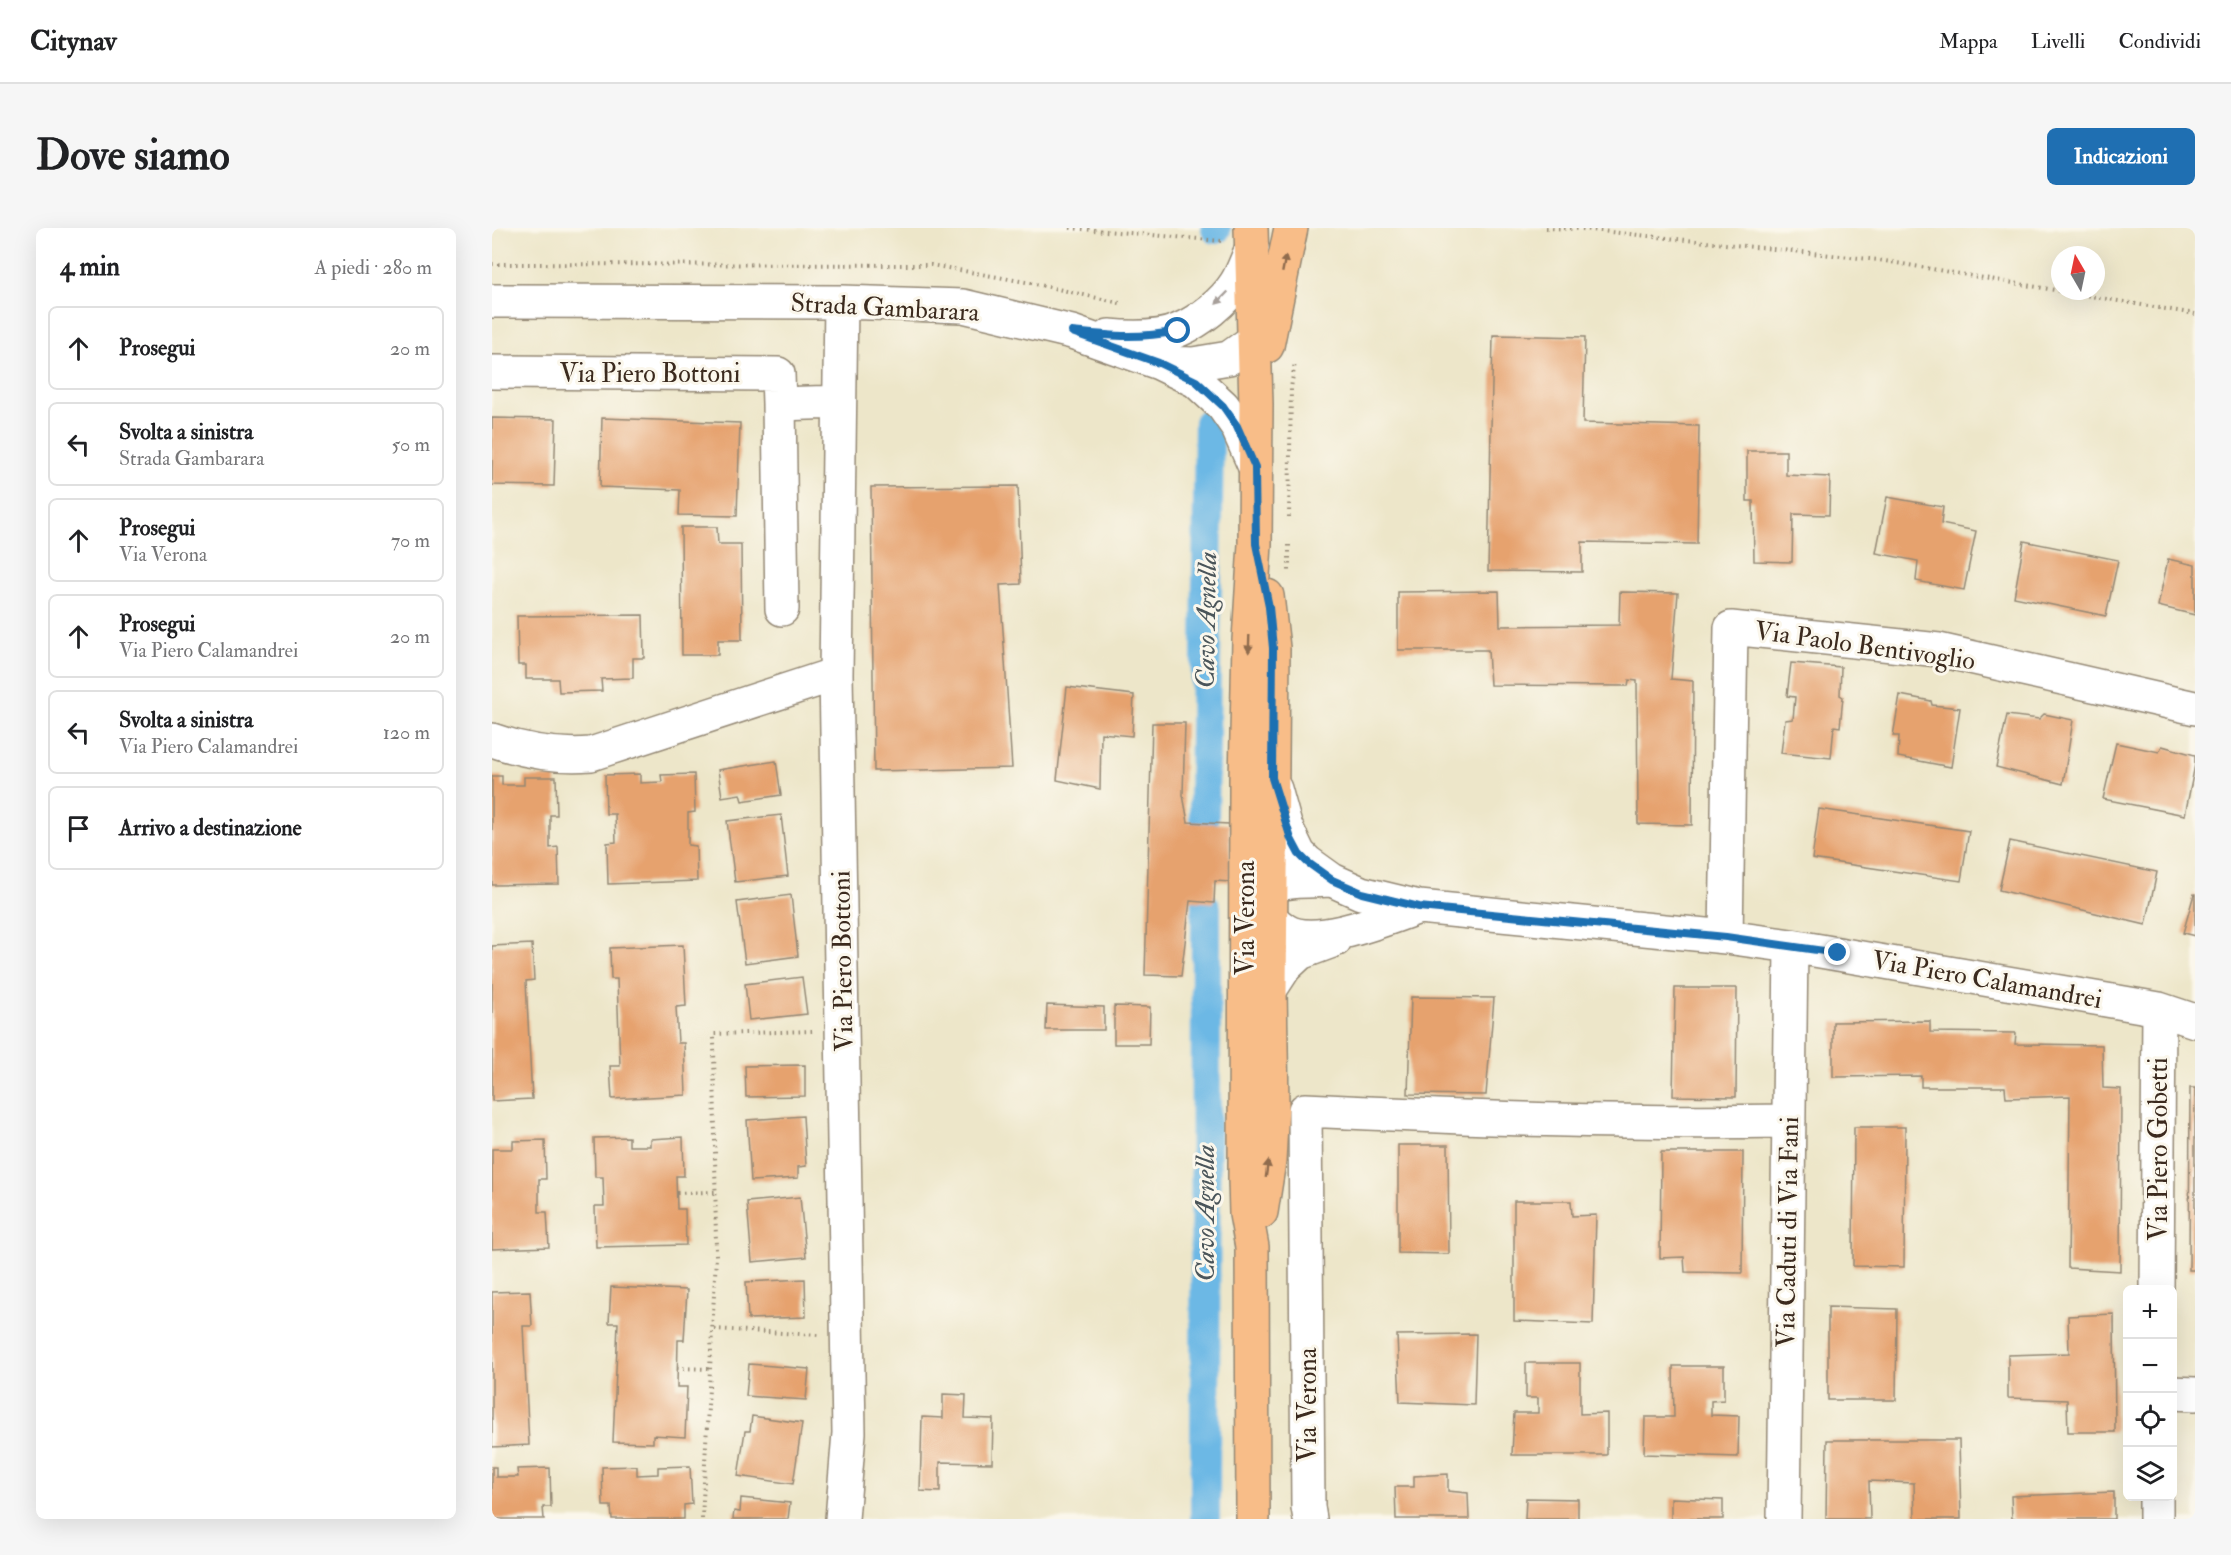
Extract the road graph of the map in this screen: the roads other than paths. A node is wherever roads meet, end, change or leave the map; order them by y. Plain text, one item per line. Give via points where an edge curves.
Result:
1 (1291, 228) edge
2 (1244, 239) edge
3 (492, 301) edge
4 (841, 302) junction
5 (1072, 332) junction
6 (1254, 340) junction
7 (1159, 363) junction
8 (492, 372) edge
9 (839, 402) junction
10 (779, 404) junction
11 (1256, 404) junction
12 (1255, 467) junction
13 (1256, 544) junction
14 (782, 609) dead end
15 (836, 674) junction
16 (1248, 704) junction
17 (2195, 708) edge
18 (492, 740) edge
19 (1272, 778) junction
20 (1332, 880) junction
21 (1267, 900) junction
22 (1419, 907) junction
23 (1364, 927) junction
24 (1726, 937) junction
25 (1791, 945) junction
26 (1270, 990) junction
27 (2159, 1010) junction
28 (2195, 1021) edge
29 (1789, 1121) junction
30 (1245, 1133) junction
31 (1252, 1247) junction
32 (2157, 1285) edge
33 (2177, 1393) edge
34 (2195, 1394) edge
35 (2156, 1501) edge
36 (842, 1519) edge
37 (1253, 1519) edge
38 (1310, 1519) edge
39 (1784, 1519) edge
40 (2156, 1519) edge

11 -> 1 main road
2 -> 5 street via 1236,283 1222,300 1178,331 1124,337
2 - 6 main road
3 - 4 street, Strada Gambarara
4 - 5 street, Strada Gambarara via 963,306
4 - 9 street, Via Piero Bottoni
5 - 7 street, Strada Gambarara
6 - 7 street via 1228,358 1193,364
6 - 11 main road
7 - 12 street, Strada Gambarara via 1196,381 1223,406 1237,426
8 - 10 street, Via Piero Bottoni via 778,374
9 - 10 street
9 - 15 street, Via Piero Bottoni
10 - 14 street, Via Piero Bottoni
11 - 12 main road, Via Verona
12 - 13 main road, Via Verona
13 -> 16 main road, Via Verona
13 - 19 main road, Via Verona via 1273,648
15 - 18 street via 591,754 570,756 527,750
15 - 36 street, Via Piero Bottoni via 849,1433
16 - 21 street, Via Verona via 1259,762 1257,876
16 - 30 main road, Via Verona
17 - 24 street, Via Paolo Bentivoglio via 1939,650 1731,628
19 - 20 street, Via Piero Calamandrei via 1299,854
19 - 21 main road, Via Verona
20 - 21 street, Via Piero Calamandrei via 1296,881
20 - 22 street, Via Piero Calamandrei via 1362,893
21 - 23 street, Via Piero Calamandrei via 1286,931 1303,936
21 - 26 main road, Via Verona
21 - 30 street, Via Verona via 1257,911 1256,1054
22 - 23 street, Via Piero Calamandrei
22 - 24 street, Via Piero Calamandrei
23 - 26 street, Via Piero Calamandrei via 1300,953
24 - 25 street, Via Piero Calamandrei
25 - 27 street, Via Piero Calamandrei
25 - 29 street, Via Caduti di Via Fani
31 -> 26 main road, Via Verona via 1272,1134
27 - 28 street, Via Piero Calamandrei
27 - 32 street, Via Piero Gobetti
29 - 38 street, Via Verona via 1484,1119 1305,1110
29 - 39 street, Via Caduti di Via Fani
30 - 31 main road, Via Verona via 1246,1214
31 - 37 main road, Via Verona
33 - 34 street
35 - 40 street

